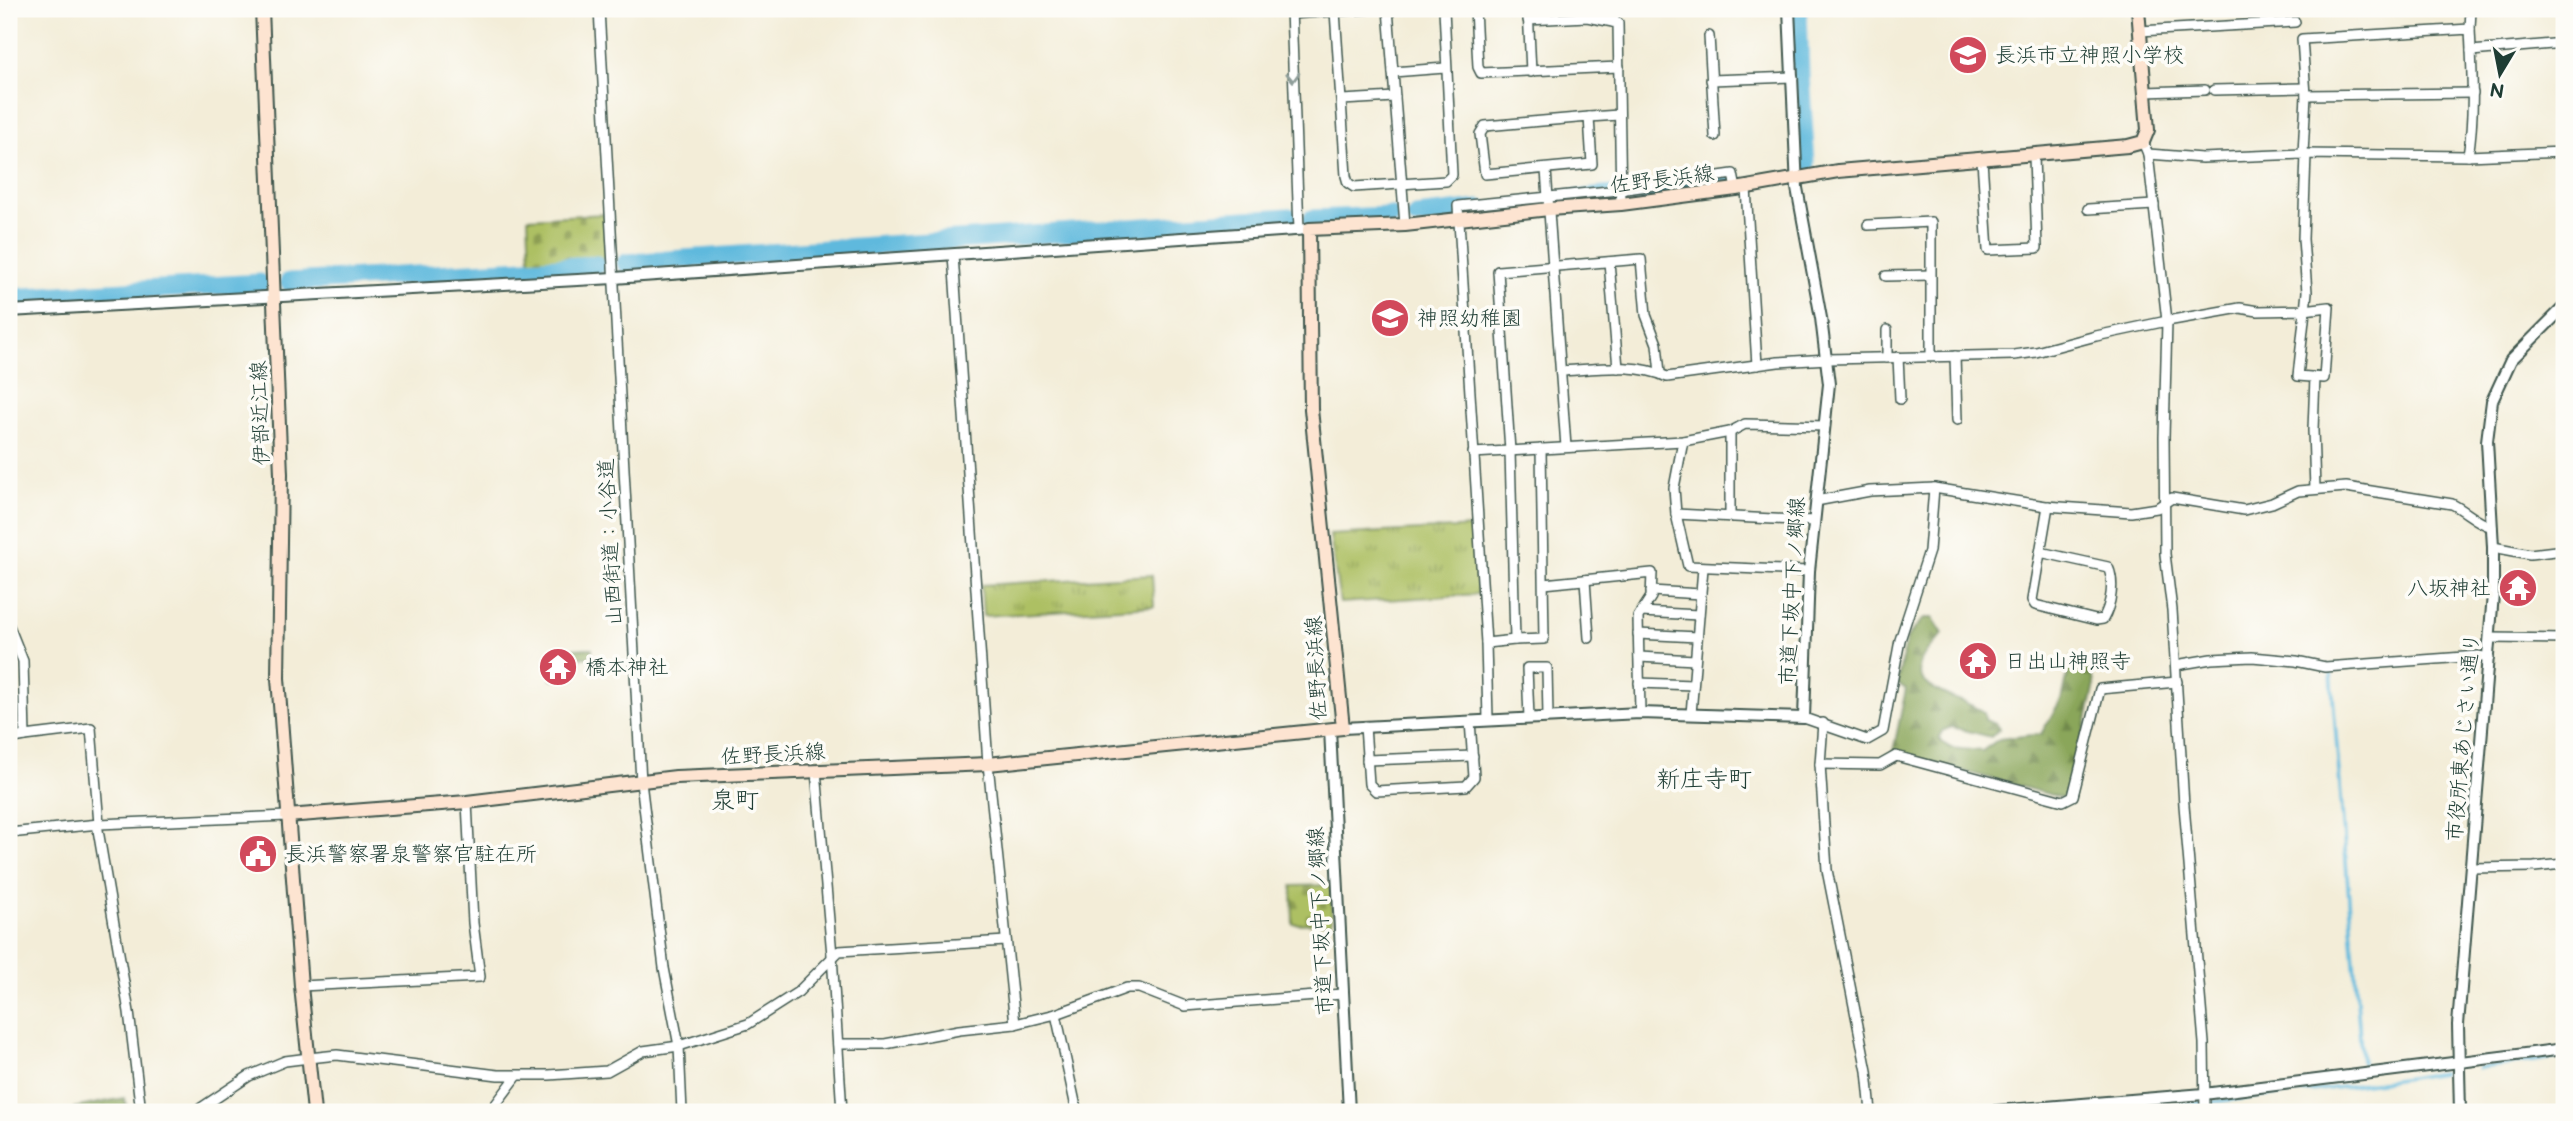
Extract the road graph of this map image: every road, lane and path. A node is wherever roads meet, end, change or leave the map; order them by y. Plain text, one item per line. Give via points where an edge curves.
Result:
1 (262, 9) edge
2 (599, 9) edge
3 (1370, 9) edge
4 (1388, 9) edge
5 (1444, 9) edge
6 (1475, 9) edge
7 (1528, 9) edge
8 (1615, 9) edge
9 (1789, 9) edge
10 (2138, 9) edge
11 (2471, 9) edge
12 (1291, 11) edge
13 (1335, 11) junction
14 (1528, 20) junction
15 (1613, 22) junction
16 (2295, 22) dead end
17 (2470, 29) junction
18 (2140, 31) junction
19 (1709, 36) dead end
20 (2564, 43) edge
21 (2471, 51) junction
22 (1619, 67) junction
23 (1445, 68) junction
24 (1394, 72) junction
25 (1531, 72) junction
26 (1793, 77) junction
27 (1711, 80) junction
28 (2306, 91) junction
29 (2145, 92) junction
30 (2473, 93) junction
31 (1395, 97) junction
32 (1342, 100) junction
33 (1619, 115) junction
34 (1589, 117) junction
35 (1714, 136) dead end
36 (2146, 148) junction
37 (2564, 152) edge
38 (2305, 154) junction
39 (2034, 156) junction
40 (2468, 156) junction
41 (1982, 160) junction
42 (1546, 170) junction
43 (1798, 177) junction
44 (1401, 183) junction
45 (1738, 185) junction
46 (1620, 196) junction
47 (1548, 203) junction
48 (2154, 205) junction
49 (2088, 209) dead end
50 (1459, 214) junction
51 (1405, 225) junction
52 (1868, 225) dead end
53 (1304, 229) junction
54 (953, 255) junction
55 (1609, 262) junction
56 (1554, 266) junction
57 (1930, 275) junction
58 (1886, 276) dead end
59 (614, 278) junction
60 (275, 296) junction
61 (2564, 307) edge
62 (2304, 310) junction
63 (9, 311) edge
64 (2167, 321) junction
65 (1887, 330) dead end
66 (1931, 356) junction
67 (1955, 356) junction
68 (1893, 358) junction
69 (1828, 359) junction
70 (1756, 365) junction
71 (1618, 368) junction
72 (1561, 371) junction
73 (1660, 373) junction
74 (2315, 377) junction
75 (1900, 399) dead end
76 (1956, 421) dead end
77 (1825, 426) junction
78 (1730, 432) junction
79 (1683, 441) junction
80 (1566, 447) junction
81 (1541, 449) junction
82 (1510, 451) junction
83 (1473, 453) junction
84 (1934, 488) junction
85 (2315, 489) junction
86 (1816, 501) junction
87 (2165, 503) junction
88 (2048, 506) junction
89 (1676, 514) junction
90 (1730, 517) junction
91 (1814, 521) junction
92 (2492, 527) junction
93 (2493, 547) junction
94 (2564, 550) edge
95 (2040, 552) junction
96 (1703, 568) junction
97 (1809, 571) junction
98 (1585, 580) junction
99 (1544, 584) junction
100 (1651, 591) junction
101 (1701, 594) junction
102 (1641, 612) junction
103 (1699, 615) junction
104 (9, 626) edge
105 (1638, 634) junction
106 (1697, 637) junction
107 (1589, 638) dead end
108 (2490, 638) junction
109 (2564, 639) edge
110 (1515, 640) junction
111 (1486, 643) junction
112 (1639, 657) junction
113 (2489, 658) junction
114 (1695, 660) junction
115 (2176, 665) junction
116 (2177, 682) junction
117 (1639, 683) junction
118 (1693, 685) junction
119 (1640, 713) junction
120 (1691, 714) junction
121 (1548, 717) junction
122 (1529, 718) junction
123 (1804, 718) junction
124 (1488, 719) junction
125 (1470, 721) junction
126 (1823, 723) junction
127 (1365, 726) junction
128 (1337, 728) junction
129 (24, 736) junction
130 (9, 738) edge
131 (1473, 756) junction
132 (1367, 760) junction
133 (988, 764) junction
134 (1820, 764) junction
135 (816, 771) junction
136 (641, 782) junction
137 (467, 802) junction
138 (287, 816) junction
139 (98, 824) junction
140 (9, 834) edge
141 (2564, 864) edge
142 (2471, 868) junction
143 (1006, 941) junction
144 (832, 955) junction
145 (301, 986) junction
146 (1342, 993) junction
147 (1056, 1014) junction
148 (1015, 1024) junction
149 (838, 1044) junction
150 (678, 1046) junction
151 (2564, 1049) edge
152 (309, 1058) junction
153 (2458, 1062) junction
154 (517, 1076) junction
155 (2204, 1094) junction
156 (141, 1112) edge
157 (194, 1112) edge
158 (314, 1112) edge
159 (490, 1112) edge
160 (682, 1112) edge
161 (842, 1112) edge
162 (1077, 1112) edge
163 (1349, 1112) edge
164 (1871, 1112) edge
165 (1984, 1112) edge
166 (2205, 1112) edge
167 (2460, 1112) edge

1 - 60 main road, 伊部近江線
2 - 59 street, 山西街道：小谷道
3 - 13 street
4 - 24 street
5 - 23 street
6 - 25 street via 1481,74
7 - 14 street
8 - 15 street
9 - 26 street, 市道下坂中下ノ郷線
10 - 18 main road
11 - 17 street
12 - 13 street
12 -> 53 street
13 - 32 street
14 - 15 street via 1587,17
14 - 25 street
15 - 22 street via 1618,23
16 - 18 street
17 - 21 street
17 - 28 street via 2302,39
18 - 29 main road
19 - 27 street
20 - 21 street
21 - 30 street
22 - 25 street
22 - 33 street
23 - 24 street
23 - 44 street via 1452,175 1446,181
24 - 31 street
26 - 27 street
26 - 43 street, 市道下坂中下ノ郷線
27 - 35 street
28 - 29 street
28 - 30 street
28 - 38 street
29 - 36 main road
30 - 40 street
31 - 32 street
31 - 44 street
32 - 44 street via 1348,183 1354,187
33 - 34 street
33 - 46 street
34 - 42 street via 1592,164
34 - 42 street via 1482,128 1485,174
36 - 38 street via 2202,158
36 - 39 main road, 佐野長浜線
36 - 48 street
37 - 40 street
38 - 40 street
38 - 62 street
39 - 41 main road, 佐野長浜線
39 - 41 street via 2037,248 1987,250
41 - 43 main road, 佐野長浜線
42 - 47 street
43 - 45 main road, 佐野長浜線
43 - 69 street, 市道下坂中下ノ郷線
44 - 51 street
45 - 46 main road, 佐野長浜線
45 - 70 street
46 - 47 main road, 佐野長浜線
47 - 50 main road, 佐野長浜線
47 - 56 street
48 - 49 street
48 - 64 street
50 - 51 main road, 佐野長浜線
50 - 83 street
51 - 53 main road, 佐野長浜線
52 - 57 street via 1931,222
53 - 54 street
53 - 128 main road, 佐野長浜線 via 1311,409
54 - 59 street
54 - 133 street
55 - 56 street
55 - 71 street
55 - 73 street via 1641,259 1646,315 1657,344
56 - 72 street
56 - 82 street via 1498,271
57 - 58 street
57 - 66 street
59 - 60 street
59 - 136 street, 山西街道：小谷道
60 - 63 street
60 - 138 main road, 伊部近江線 via 281,474 278,678
61 - 92 street, 市役所東あじさい通り via 2511,360 2492,401 2487,441
62 - 64 street via 2239,308
62 - 74 street via 2298,376
62 - 74 street via 2329,307 2324,379
64 - 67 street via 2036,352
64 - 87 street
65 - 68 street
66 - 67 street
66 - 68 street
67 - 76 street
68 - 69 street
68 - 75 street
69 - 70 street
69 - 77 street, 市道下坂中下ノ郷線
70 - 73 street via 1667,377
71 - 72 street
71 - 73 street
72 - 80 street
74 - 85 street
77 - 78 street via 1745,424
77 - 86 street, 市道下坂中下ノ郷線
78 - 79 street
78 - 90 street
79 - 80 street
79 - 89 street via 1674,488
80 - 81 street
81 - 82 street
81 - 99 street
82 - 83 street
82 - 110 street
83 - 111 street
84 - 86 street via 1870,491
84 - 88 street
84 - 126 street via 1929,551 1900,640 1883,731 1867,740
85 - 87 street via 2244,510 2186,499 2172,498
85 - 92 street via 2347,487 2452,504
86 - 91 street, 市道下坂中下ノ郷線
87 - 88 street via 2131,512
87 - 115 street
88 - 95 street
89 - 90 street
89 - 96 street via 1688,566
90 - 91 street
91 - 97 street, 市道下坂中下ノ郷線
92 - 93 street, 市役所東あじさい通り
93 - 94 street via 2530,554
93 - 108 street, 市役所東あじさい通り
95 - 95 street via 2035,605 2103,619 2112,576 2108,567
96 - 97 street
96 - 101 street
97 - 123 street, 市道下坂中下ノ郷線
98 - 99 street
98 - 100 street via 1652,573
98 - 107 street
99 - 110 street via 1544,639
100 - 101 street
100 - 102 street
101 - 103 street
102 - 103 street
102 - 105 street
103 - 106 street
104 - 129 street via 23,661
105 - 106 street
105 - 112 street
106 - 114 street
108 - 109 street
108 - 113 street, 市役所東あじさい通り
110 - 111 street
111 - 124 street
112 - 114 street
112 - 117 street
113 - 115 street via 2325,667 2252,657
113 - 142 street, 市役所東あじさい通り
114 - 118 street
115 - 116 street
116 - 134 street via 2100,689 2073,796 2063,802 1896,755 1880,765
116 - 155 street
117 - 118 street
117 - 119 street
118 - 120 street
119 - 120 street, 市道下坂中下ノ郷線
119 - 121 street, 市道下坂中下ノ郷線
120 - 123 street, 市道下坂中下ノ郷線
121 - 122 street, 市道下坂中下ノ郷線
121 - 122 street via 1547,668 1527,668
122 - 124 street, 市道下坂中下ノ郷線
123 - 126 street
124 - 125 street, 市道下坂中下ノ郷線
125 - 127 street, 市道下坂中下ノ郷線
125 - 131 street
126 - 134 street
127 - 128 street, 市道下坂中下ノ郷線
127 - 132 street
128 - 133 main road, 佐野長浜線
128 - 146 street, 市道下坂中下ノ郷線
129 - 130 street
129 - 139 street via 91,728
131 - 132 street
131 - 132 street via 1475,777 1466,786 1424,790 1376,791 1369,784
133 - 135 main road, 佐野長浜線
133 - 143 street
134 - 164 street via 1827,870 1867,1070
135 - 136 main road, 佐野長浜線
135 - 144 street
136 - 137 main road, 佐野長浜線
136 - 150 street, 山西街道：小谷道
137 - 138 main road, 佐野長浜線
137 - 145 street via 480,977
138 - 139 street
138 - 145 main road
139 - 140 street
139 - 156 street
141 - 142 street
142 - 153 street, 市役所東あじさい通り
143 - 144 street
143 - 148 street
144 - 149 street
144 - 150 street via 798,992 748,1024
145 - 152 main road
146 - 147 street via 1185,1006 1139,988 1127,988
146 - 163 street, 市道下坂中下ノ郷線
147 - 148 street
147 - 162 street
148 - 149 street via 885,1044
149 - 161 street
150 - 154 street via 643,1051 607,1071
150 - 160 street, 山西街道：小谷道
151 - 153 street
152 - 154 street via 337,1055
152 - 157 street via 285,1061 249,1076
152 - 158 main road
153 - 155 street
153 - 167 street, 市役所東あじさい通り
154 - 159 street
155 - 165 street
155 - 166 street

